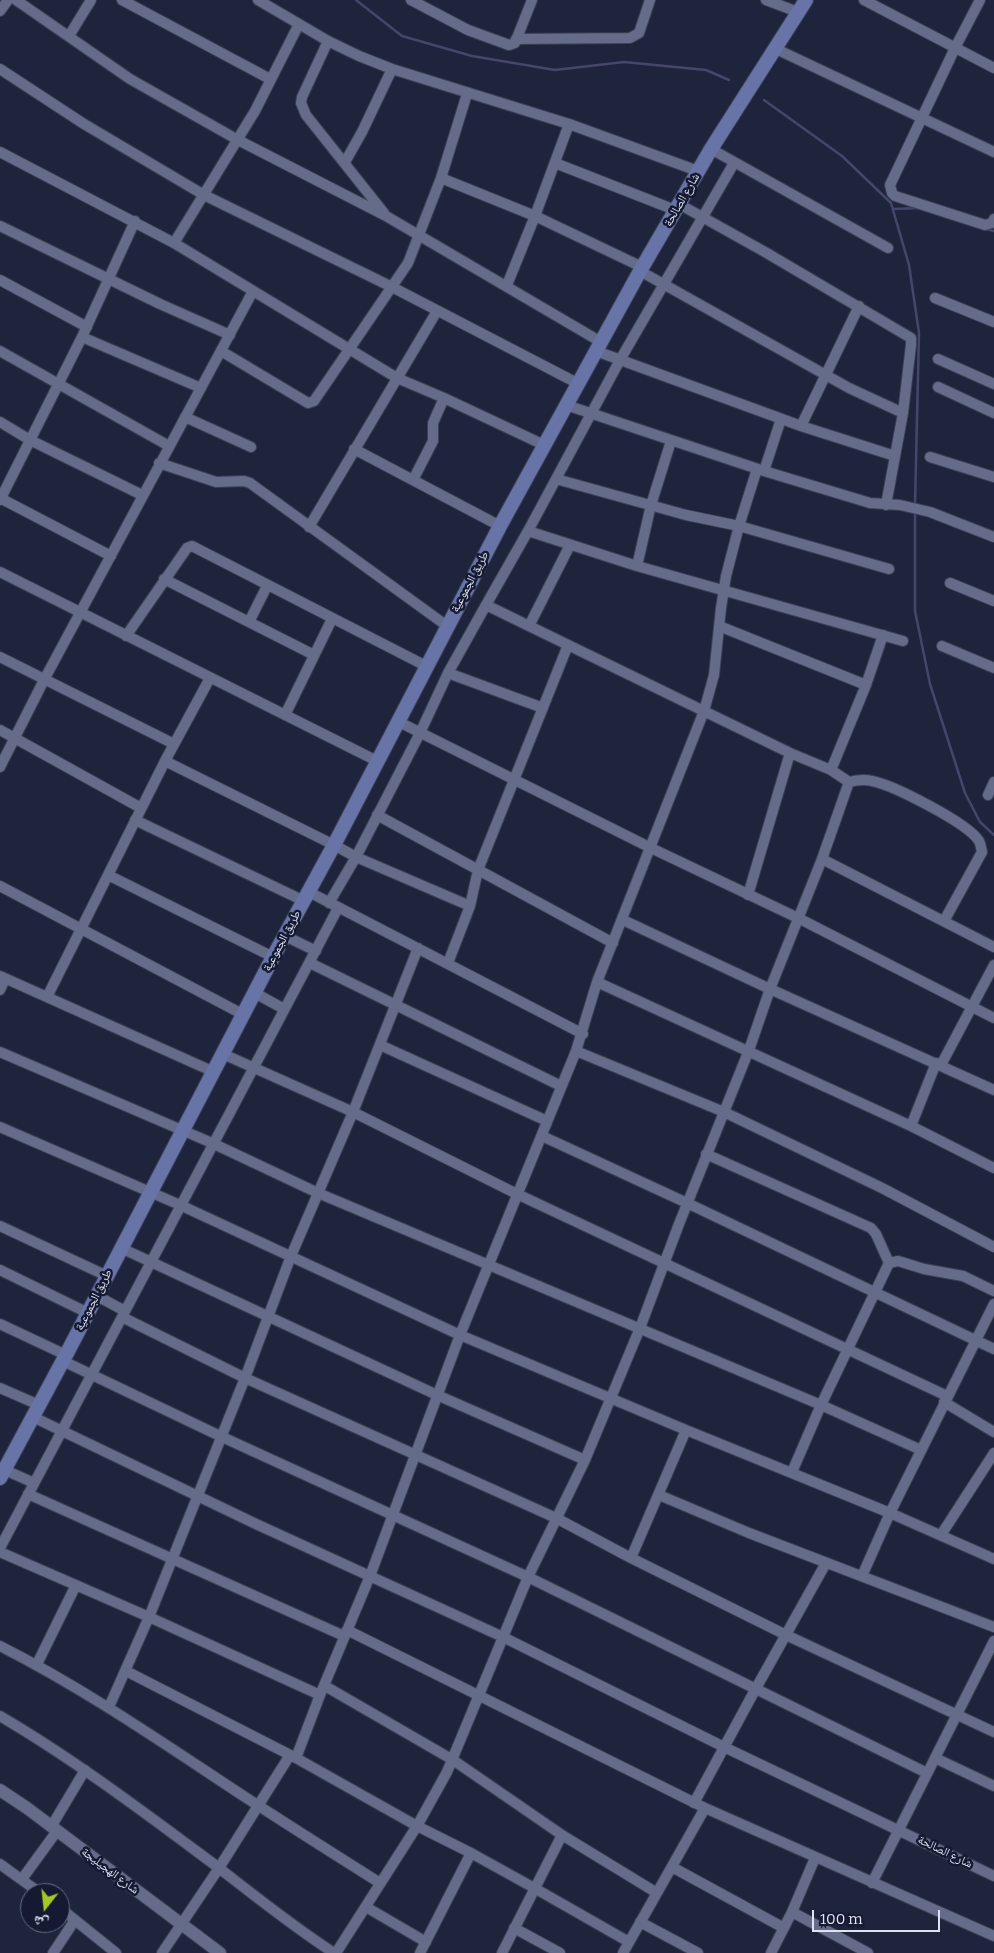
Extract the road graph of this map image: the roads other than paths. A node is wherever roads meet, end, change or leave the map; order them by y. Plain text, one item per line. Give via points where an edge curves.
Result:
1 (8, 0) edge
2 (16, 0) edge
3 (91, 0) edge
4 (122, 0) edge
5 (258, 0) edge
6 (411, 0) edge
7 (532, 0) edge
8 (650, 0) edge
9 (766, 0) edge
10 (806, 0) edge
11 (864, 0) edge
12 (980, 0) edge
13 (424, 3) edge
14 (0, 11) edge
15 (798, 12) junction
16 (299, 24) junction
17 (69, 36) junction
18 (516, 39) junction
19 (328, 40) junction
20 (774, 48) junction
21 (955, 48) junction
22 (994, 68) edge
23 (0, 69) edge
24 (392, 69) junction
25 (270, 79) junction
26 (467, 94) junction
27 (921, 119) junction
28 (569, 124) junction
29 (238, 140) junction
30 (711, 149) junction
31 (0, 152) edge
32 (994, 152) edge
33 (344, 162) junction
34 (555, 163) junction
35 (734, 163) junction
36 (698, 171) junction
37 (440, 178) junction
38 (204, 195) junction
39 (677, 207) junction
40 (386, 216) junction
41 (535, 216) junction
42 (703, 218) junction
43 (994, 219) edge
44 (135, 221) junction
45 (0, 226) edge
46 (419, 235) junction
47 (174, 243) junction
48 (888, 248) dead end
49 (641, 269) junction
50 (109, 278) junction
51 (0, 280) edge
52 (664, 284) junction
53 (507, 285) junction
54 (392, 287) junction
55 (253, 291) junction
56 (936, 298) dead end
57 (858, 306) junction
58 (437, 310) junction
59 (994, 322) edge
60 (86, 327) junction
61 (230, 335) junction
62 (82, 338) junction
63 (598, 347) junction
64 (349, 350) junction
65 (0, 351) edge
66 (221, 351) junction
67 (938, 359) dead end
68 (620, 360) junction
69 (824, 374) junction
70 (397, 378) junction
71 (577, 383) junction
72 (58, 384) junction
73 (994, 384) edge
74 (938, 387) dead end
75 (201, 388) junction
76 (444, 398) junction
77 (566, 405) junction
78 (903, 413) junction
79 (994, 413) edge
80 (592, 414) junction
81 (185, 417) junction
82 (781, 419) junction
83 (0, 422) edge
84 (801, 426) junction
85 (30, 440) junction
86 (671, 441) junction
87 (544, 445) junction
88 (169, 446) junction
89 (252, 446) dead end
90 (354, 449) junction
91 (895, 456) junction
92 (930, 457) dead end
93 (159, 463) junction
94 (760, 470) junction
95 (994, 477) edge
96 (556, 479) junction
97 (413, 480) junction
98 (142, 495) junction
99 (0, 499) edge
100 (651, 505) junction
101 (886, 505) junction
102 (500, 526) junction
103 (739, 526) junction
104 (309, 527) junction
105 (528, 531) junction
106 (994, 537) edge
107 (570, 545) junction
108 (111, 556) junction
109 (637, 566) junction
110 (889, 569) dead end
111 (0, 572) edge
112 (164, 579) junction
113 (950, 583) dead end
114 (267, 586) junction
115 (724, 590) junction
116 (994, 601) edge
117 (486, 605) junction
118 (80, 613) junction
119 (332, 619) junction
120 (249, 622) junction
121 (447, 626) junction
122 (529, 626) junction
123 (719, 626) junction
124 (883, 635) junction
125 (126, 636) junction
126 (903, 641) dead end
127 (568, 645) junction
128 (942, 646) dead end
129 (314, 655) junction
130 (0, 657) edge
131 (426, 666) junction
132 (994, 668) edge
133 (448, 673) junction
134 (210, 678) junction
135 (44, 680) junction
136 (866, 685) junction
137 (543, 708) junction
138 (704, 711) junction
139 (285, 714) junction
140 (397, 721) junction
141 (0, 730) edge
142 (420, 733) junction
143 (15, 738) junction
144 (174, 744) junction
145 (790, 753) junction
146 (165, 761) junction
147 (377, 761) junction
148 (0, 767) edge
149 (831, 770) junction
150 (514, 779) junction
151 (849, 782) junction
152 (994, 782) edge
153 (988, 795) dead end
154 (141, 808) junction
155 (377, 815) junction
156 (135, 820) junction
157 (334, 845) junction
158 (651, 848) junction
159 (356, 857) junction
160 (822, 859) junction
161 (478, 870) junction
162 (108, 875) junction
163 (0, 886) edge
164 (748, 895) junction
165 (307, 896) junction
166 (334, 905) junction
167 (470, 906) junction
168 (798, 918) junction
169 (623, 920) junction
170 (944, 921) junction
171 (81, 929) junction
172 (285, 936) junction
173 (613, 943) junction
174 (994, 947) edge
175 (418, 948) junction
176 (316, 951) junction
177 (274, 957) junction
178 (310, 963) junction
179 (448, 963) junction
180 (994, 965) edge
181 (3, 978) edge
182 (597, 982) junction
183 (770, 989) junction
184 (0, 990) edge
185 (255, 993) junction
186 (47, 997) junction
187 (396, 1006) junction
188 (973, 1007) junction
189 (284, 1009) junction
190 (244, 1015) junction
191 (994, 1018) edge
192 (583, 1034) junction
193 (380, 1045) junction
194 (749, 1050) junction
195 (576, 1051) junction
196 (0, 1052) edge
197 (223, 1054) junction
198 (939, 1064) junction
199 (254, 1068) junction
200 (214, 1072) junction
201 (561, 1086) junction
202 (994, 1090) edge
203 (353, 1112) junction
204 (724, 1112) junction
205 (547, 1122) junction
206 (911, 1126) junction
207 (0, 1127) edge
208 (183, 1131) junction
209 (542, 1136) junction
210 (212, 1143) junction
211 (706, 1154) junction
212 (994, 1168) edge
213 (151, 1192) junction
214 (318, 1193) junction
215 (517, 1194) junction
216 (687, 1203) junction
217 (180, 1205) junction
218 (0, 1226) edge
219 (994, 1247) edge
220 (121, 1248) junction
221 (291, 1256) junction
222 (151, 1261) junction
223 (665, 1262) junction
224 (889, 1263) junction
225 (489, 1265) junction
226 (0, 1270) edge
227 (107, 1276) junction
228 (994, 1291) edge
229 (874, 1292) junction
230 (97, 1296) junction
231 (994, 1304) edge
232 (88, 1313) junction
233 (123, 1314) junction
234 (268, 1317) junction
235 (0, 1324) edge
236 (640, 1328) junction
237 (460, 1335) junction
238 (975, 1341) junction
239 (994, 1349) edge
240 (847, 1350) junction
241 (65, 1358) junction
242 (91, 1374) junction
243 (245, 1378) junction
244 (0, 1388) edge
245 (437, 1395) junction
246 (612, 1398) junction
247 (946, 1399) junction
248 (821, 1405) junction
249 (36, 1411) junction
250 (62, 1430) junction
251 (686, 1430) junction
252 (994, 1432) edge
253 (220, 1436) junction
254 (921, 1450) junction
255 (994, 1453) edge
256 (415, 1454) junction
257 (585, 1460) junction
258 (3, 1467) edge
259 (792, 1472) junction
260 (34, 1483) junction
261 (28, 1494) junction
262 (659, 1495) junction
263 (198, 1496) junction
264 (890, 1513) junction
265 (393, 1515) junction
266 (556, 1518) junction
267 (941, 1535) junction
268 (0, 1548) edge
269 (0, 1552) edge
270 (631, 1558) junction
271 (172, 1559) junction
272 (994, 1559) edge
273 (826, 1563) junction
274 (370, 1576) junction
275 (862, 1576) junction
276 (528, 1577) junction
277 (76, 1585) junction
278 (149, 1617) junction
279 (994, 1628) edge
280 (346, 1633) junction
281 (786, 1634) junction
282 (503, 1637) junction
283 (994, 1641) edge
284 (0, 1646) edge
285 (37, 1664) junction
286 (126, 1671) junction
287 (322, 1690) junction
288 (755, 1690) junction
289 (480, 1696) junction
290 (109, 1707) junction
291 (956, 1714) junction
292 (0, 1716) edge
293 (994, 1732) edge
294 (724, 1746) junction
295 (293, 1757) junction
296 (934, 1758) junction
297 (453, 1760) junction
298 (85, 1770) junction
299 (927, 1773) junction
300 (994, 1786) edge
301 (0, 1790) edge
302 (694, 1803) junction
303 (258, 1806) junction
304 (705, 1808) junction
305 (417, 1826) junction
306 (54, 1829) junction
307 (899, 1830) junction
308 (562, 1835) junction
309 (471, 1853) junction
310 (815, 1858) junction
311 (0, 1864) edge
312 (672, 1867) junction
313 (219, 1868) junction
314 (993, 1873) edge
315 (22, 1879) junction
316 (380, 1882) junction
317 (27, 1883) edge
318 (872, 1883) junction
319 (536, 1889) junction
320 (657, 1893) junction
321 (366, 1907) junction
322 (792, 1912) junction
323 (70, 1916) edge
324 (75, 1920) junction
325 (640, 1922) junction
326 (182, 1925) junction
327 (514, 1928) junction
328 (784, 1928) junction
329 (994, 1936) edge
330 (426, 1942) junction
331 (629, 1942) junction
332 (53, 1953) edge
333 (116, 1953) edge
334 (162, 1953) edge
335 (220, 1953) edge
336 (335, 1953) edge
337 (420, 1953) edge
338 (502, 1953) edge
339 (560, 1953) edge
340 (623, 1953) edge
341 (698, 1953) edge
342 (771, 1953) edge
343 (868, 1953) edge

1 - 14 street
2 - 17 street
3 - 17 street
4 - 25 street
5 - 16 street
6 - 13 street
7 - 18 street
8 - 18 street via 640,30 634,36
9 - 15 street
10 - 15 main road, شارع الصالحة
11 - 21 street
12 - 21 street
13 - 18 street via 491,40 509,46
15 - 20 main road, شارع الصالحة
16 - 19 street
16 - 25 street
17 - 29 street via 130,79
19 - 24 street
19 - 33 street via 301,103 306,115
20 - 27 street
20 - 30 main road, شارع الصالحة
21 - 22 street
21 - 27 street
23 - 38 street via 84,124
24 - 26 street
24 - 33 street
25 - 29 street
26 - 28 street
26 - 37 street
27 - 32 street
27 - 43 street via 890,185 892,193 985,225
28 - 34 street
28 - 36 street
29 - 38 street
29 - 40 street
30 - 35 street
30 - 36 main road, شارع الصالحة
31 - 44 street
33 - 40 street
34 - 39 street
34 - 41 street
35 - 42 street
35 - 48 street
36 - 39 main road, شارع الصالحة
37 - 41 street
37 - 46 street
38 - 47 street
38 - 54 street
39 - 42 street
39 - 49 main road, شارع الصالحة
40 - 46 street
41 - 49 street
41 - 53 street
42 - 52 street
42 - 57 street
44 - 47 street
44 - 50 street
45 - 50 street
46 - 53 street
46 - 54 street via 408,263
47 - 55 street
49 - 52 street
49 - 63 main road, شارع الصالحة
50 - 60 street
50 - 61 street
51 - 60 street
52 - 68 street
52 - 69 street
53 - 63 street
54 - 58 street
54 - 64 street
55 - 61 street
55 - 64 street
56 - 59 street
57 - 69 street
57 - 78 street via 911,338
58 - 70 street
58 - 71 street
60 - 62 street
61 - 66 street
62 - 72 street
62 - 75 street
63 - 68 street
63 - 71 main road, شارع الصالحة
64 - 66 street via 317,398 310,403
64 - 70 street
65 - 72 street
66 - 75 street
67 - 73 street
68 - 80 street
68 - 82 street
69 - 78 street
69 - 84 street
70 - 76 street
70 - 90 street
71 - 77 main road, شارع الصالحة
72 - 85 street
72 - 88 street
74 - 79 street
75 - 81 street
76 - 87 street
76 - 97 street via 433,423 433,441
77 - 80 street
77 - 87 main road, طريق الجموعية
78 - 91 street
80 - 86 street
80 - 96 street
81 - 88 street
81 - 89 street
82 - 84 street
82 - 94 street
83 - 85 street
84 - 91 street
85 - 98 street
85 - 99 street
86 - 94 street
86 - 100 street
87 - 102 main road, طريق الجموعية
88 - 93 street
90 - 97 street
90 - 104 street
91 - 101 street
92 - 95 street
93 - 98 street
93 - 104 street via 209,480 250,483
94 - 101 street
94 - 103 street
96 - 100 street
96 - 105 street
97 - 102 street
98 - 108 street
99 - 108 street
100 - 103 street
100 - 109 street
101 - 106 street via 930,512
102 - 121 main road, طريق الجموعية
103 - 110 street
103 - 115 street
104 - 121 street
105 - 107 street
105 - 117 street
107 - 109 street
107 - 122 street
108 - 118 street
109 - 115 street
111 - 118 street
112 - 114 street via 187,548 192,546
112 - 120 street
112 - 125 street
113 - 116 street
114 - 119 street
114 - 120 street
115 - 123 street
115 - 124 street
117 - 122 street
117 - 133 street
118 - 125 street
118 - 135 street
119 - 129 street
119 - 131 street
120 - 129 street
121 - 131 main road, طريق الجموعية
122 - 127 street
123 - 136 street
123 - 138 street via 714,675
124 - 126 street
124 - 136 street
125 - 134 street
127 - 137 street
127 - 138 street
128 - 132 street
129 - 139 street
130 - 135 street
131 - 140 main road, طريق الجموعية
133 - 137 street
133 - 142 street
134 - 139 street
134 - 144 street
135 - 143 street
135 - 144 street
136 - 149 street
137 - 150 street
138 - 145 street
138 - 158 street
139 - 147 street
140 - 142 street
140 - 147 main road, طريق الجموعية
141 - 143 street
142 - 150 street
142 - 155 street
143 - 148 street
143 - 154 street
144 - 146 street
145 - 149 street
145 - 164 street
146 - 154 street
146 - 157 street
147 - 157 main road, طريق الجموعية
149 - 151 street
150 - 158 street
150 - 161 street
151 - 160 street
151 - 170 street via 870,780 906,794 950,818 981,843 982,852
152 - 153 street
154 - 156 street
155 - 159 street
155 - 161 street
156 - 162 street
156 - 165 street
157 - 159 street
157 - 165 main road, طريق الجموعية
158 - 164 street
158 - 169 street
159 - 166 street
159 - 167 street
160 - 168 street
160 - 170 street
161 - 167 street
161 - 173 street
162 - 171 street
162 - 177 street
163 - 171 street
164 - 168 street
165 - 166 street
165 - 172 main road, طريق الجموعية
166 - 175 street
166 - 176 street
167 - 179 street
168 - 183 street
168 - 188 street
169 - 173 street
169 - 183 street
170 - 174 street
171 - 186 street
171 - 190 street
172 - 176 street
172 - 177 main road, طريق الجموعية
173 - 182 street
175 - 179 street
175 - 187 street
176 - 178 street
177 - 185 main road, طريق الجموعية
178 - 187 street
178 - 189 street
179 - 192 street
180 - 188 street
181 - 184 street
181 - 186 street
182 - 192 street
182 - 194 street
183 - 194 street
183 - 198 street
185 - 189 street
185 - 190 main road, طريق الجموعية
186 - 200 street
187 - 193 street
187 - 201 street
188 - 191 street
188 - 198 street
189 - 199 street
190 - 197 main road, طريق الجموعية
192 - 195 street
193 - 203 street
193 - 205 street
194 - 204 street
194 - 206 street
195 - 201 street
195 - 204 street
196 - 208 street
197 - 199 street
197 - 200 main road, طريق الجموعية
198 - 202 street
198 - 206 street
199 - 203 street
199 - 210 street
200 - 208 main road, طريق الجموعية
201 - 205 street
203 - 214 street
203 - 215 street
204 - 211 street
204 - 219 street via 882,1188
205 - 209 street
206 - 212 street
207 - 213 street
208 - 210 street
208 - 213 main road, طريق الجموعية
209 - 215 street
209 - 216 street
210 - 214 street
210 - 217 street
211 - 216 street
211 - 224 street via 871,1228
213 - 217 street
213 - 220 main road, طريق الجموعية
214 - 221 street
214 - 225 street
215 - 223 street
215 - 225 street
216 - 223 street
216 - 229 street
217 - 221 street
217 - 222 street
218 - 227 street
220 - 222 street
220 - 227 main road, طريق الجموعية
221 - 234 street
221 - 237 street
222 - 233 street
222 - 234 street
223 - 236 street
223 - 240 street
224 - 228 street via 898,1261 963,1276
224 - 229 street
225 - 236 street
225 - 237 street
226 - 232 street
227 - 230 main road, طريق الجموعية
229 - 238 street
229 - 240 street
230 - 232 main road, طريق الجموعية
230 - 233 street
231 - 238 street
232 - 241 main road, طريق الجموعية
233 - 242 street
233 - 243 street
234 - 243 street
234 - 245 street
235 - 241 street
236 - 246 street
236 - 248 street
237 - 245 street
237 - 246 street
238 - 239 street
238 - 247 street
240 - 247 street
240 - 248 street
241 - 242 street
241 - 249 main road, طريق الجموعية
242 - 250 street
242 - 253 street
243 - 253 street
243 - 256 street
244 - 249 street, شارع الصالحة
245 - 256 street
245 - 257 street
246 - 251 street
246 - 257 street
247 - 252 street
247 - 254 street
248 - 254 street
248 - 259 street
249 - 250 street, شارع الصالحة
249 - 258 main road, طريق الجموعية
250 - 260 street
250 - 263 street, شارع الصالحة
251 - 259 street
251 - 262 street
253 - 263 street
253 - 265 street
254 - 264 street
255 - 267 street
256 - 265 street
256 - 266 street
257 - 266 street
258 - 260 street
259 - 264 street
260 - 261 street
261 - 268 street
261 - 271 street
262 - 270 street
262 - 273 street
263 - 271 street
263 - 274 street, شارع الصالحة
264 - 267 street
264 - 275 street
265 - 274 street
265 - 276 street
266 - 270 street
266 - 276 street
267 - 272 street
269 - 277 street
270 - 281 street
271 - 278 street
271 - 280 street
273 - 275 street
273 - 281 street
274 - 280 street
274 - 282 street, شارع الصالحة
275 - 279 street
276 - 282 street
276 - 288 street
277 - 278 street
277 - 285 street
278 - 286 street
278 - 287 street
280 - 287 street
280 - 289 street
281 - 288 street
281 - 291 street
282 - 289 street
282 - 294 street, شارع الصالحة
283 - 291 street
284 - 285 street
285 - 290 street
286 - 290 street
286 - 295 street
287 - 295 street
287 - 297 street
288 - 294 street
288 - 299 street
289 - 297 street
289 - 302 street
290 - 303 street
291 - 293 street
291 - 296 street
292 - 298 street
294 - 302 street
294 - 307 street, شارع الصالحة
295 - 303 street
295 - 305 street
296 - 299 street
296 - 300 street
297 - 305 street
297 - 308 street
298 - 306 street
298 - 313 street
299 - 307 street
301 - 306 street, شارع الهجيليجة
302 - 304 street
303 - 313 street
303 - 316 street
304 - 310 street
304 - 312 street
305 - 309 street
305 - 316 street
306 - 315 street
306 - 326 street, شارع الهجيليجة
307 - 314 street, شارع الصالحة
307 - 318 street
308 - 319 street
308 - 320 street
309 - 319 street
309 - 330 street
310 - 318 street
310 - 322 street
311 - 315 street
312 - 320 street
312 - 328 street
313 - 326 street
313 - 336 street via 304,1934
315 - 317 street
316 - 321 street
318 - 329 street
319 - 327 street
319 - 331 street
320 - 325 street
321 - 330 street
321 - 336 street
322 - 328 street
322 - 343 street
323 - 324 street
324 - 332 street
324 - 333 street
325 - 331 street
325 - 341 street
326 - 334 street
326 - 335 street, شارع الهجيليجة
327 - 338 street
327 - 339 street
328 - 342 street
330 - 337 street
331 - 340 street

